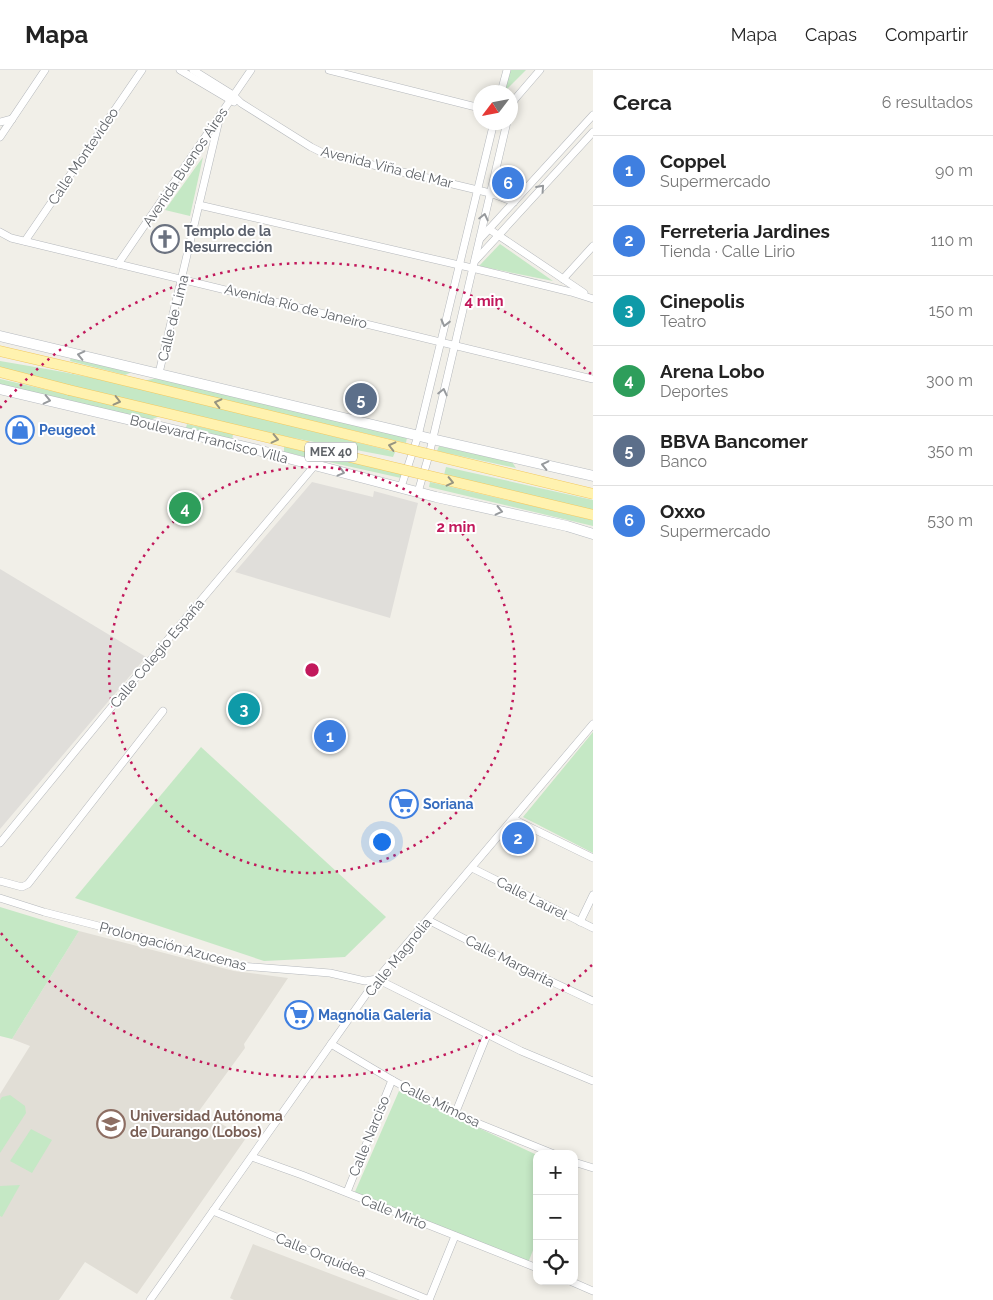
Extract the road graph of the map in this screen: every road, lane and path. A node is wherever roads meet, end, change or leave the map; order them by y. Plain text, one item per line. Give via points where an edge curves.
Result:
1 (46, 70) edge
2 (142, 70) edge
3 (180, 70) edge
4 (193, 70) edge
5 (251, 70) edge
6 (329, 70) edge
7 (507, 70) edge
8 (540, 70) edge
9 (504, 85) edge
10 (232, 97) junction
11 (518, 97) edge
12 (473, 106) edge
13 (593, 115) edge
14 (220, 116) junction
15 (12, 119) junction
16 (0, 122) edge
17 (492, 130) edge
18 (505, 130) edge
19 (593, 132) edge
20 (0, 137) edge
21 (478, 190) junction
22 (490, 193) junction
23 (514, 202) junction
24 (199, 205) junction
25 (489, 229) junction
26 (0, 232) edge
27 (499, 235) junction
28 (479, 240) junction
29 (25, 241) junction
30 (593, 246) edge
31 (118, 264) junction
32 (459, 265) junction
33 (473, 265) junction
34 (182, 279) junction
35 (563, 279) junction
36 (593, 299) edge
37 (0, 336) edge
38 (441, 341) junction
39 (454, 345) junction
40 (0, 351) edge
41 (0, 372) edge
42 (159, 373) junction
43 (593, 379) edge
44 (2, 392) edge
45 (418, 436) junction
46 (432, 440) junction
47 (314, 465) junction
48 (593, 476) edge
49 (400, 487) junction
50 (418, 492) junction
51 (593, 494) edge
52 (593, 515) edge
53 (593, 534) edge
54 (163, 711) dead end
55 (593, 724) edge
56 (513, 819) junction
57 (0, 843) edge
58 (593, 858) edge
59 (472, 868) junction
60 (0, 881) edge
61 (593, 895) edge
62 (0, 898) edge
63 (428, 920) junction
64 (580, 922) junction
65 (593, 928) edge
66 (378, 979) junction
67 (593, 1001) edge
68 (487, 1035) junction
69 (331, 1044) junction
70 (392, 1080) junction
71 (593, 1081) edge
72 (456, 1114) junction
73 (544, 1150) edge
74 (252, 1156) junction
75 (578, 1164) edge
76 (593, 1168) edge
77 (347, 1192) junction
78 (213, 1211) junction
79 (455, 1236) junction
80 (533, 1265) edge
81 (578, 1284) edge
82 (593, 1291) edge
83 (150, 1300) edge
84 (429, 1300) edge

1 - 15 street
2 - 29 street, Calle Montevideo
3 - 10 street, Avenida Viña del Mar
4 - 10 street, Avenida Viña del Mar
5 - 10 street, Avenida Buenos Aires
6 - 12 street
7 - 9 street
8 - 11 street
10 - 14 street, Avenida Buenos Aires
10 - 21 street, Avenida Viña del Mar via 235,102 323,152
13 - 23 street
14 - 24 street, Calle de Lima
14 - 31 street, Avenida Buenos Aires
15 - 16 street
15 - 20 street
17 - 21 street
18 - 22 street
27 -> 19 street
21 - 22 street, Avenida Viña del Mar
21 - 32 street
22 - 23 street, Avenida Viña del Mar
28 -> 22 street
23 - 25 street
24 - 32 street
24 - 34 street, Calle de Lima
25 - 27 street
25 - 28 street
26 - 29 street, Avenida Río de Janeiro
27 - 33 street
27 - 35 street
28 - 33 street
29 - 31 street, Avenida Río de Janeiro
30 - 35 street
31 - 34 street, Avenida Río de Janeiro
32 - 33 street
32 -> 38 street
33 - 36 street
33 - 39 street
34 - 38 street, Avenida Río de Janeiro
34 - 42 street, Calle de Lima
35 - 36 street
42 -> 37 street
38 - 39 street, Avenida Río de Janeiro
38 - 45 street
39 - 43 street, Avenida Río de Janeiro
46 -> 39 street
51 -> 40 main road, MEX 40, bridge
41 -> 52 main road, Boulevard Francisco Villa / MEX 40, bridge
42 - 45 street
44 -> 47 street, Boulevard Francisco Villa
45 - 46 street
45 - 49 street
48 -> 46 street
46 - 50 street
47 -> 49 street, Boulevard Francisco Villa
47 - 57 street, Calle Colegio España
49 - 50 street, Boulevard Francisco Villa
50 -> 53 street, Boulevard Francisco Villa
54 - 60 street via 28,884 22,887
55 - 56 street, Calle Magnolia
56 - 58 street
56 - 59 street, Calle Magnolia
59 - 63 street, Calle Magnolia
59 - 64 street, Calle Laurel
61 - 64 street
62 - 66 street, Prolongación Azucenas via 240,966 330,973 365,981
63 - 66 street, Calle Magnolia
63 - 67 street, Calle Margarita
64 - 65 street, Calle Laurel
66 - 68 street
66 - 69 street, Calle Magnolia
68 - 71 street
68 - 72 street
69 - 70 street, Calle Mimosa
69 - 74 street, Calle Magnolia
70 - 72 street, Calle Mimosa
70 - 77 street, Calle Narciso
72 - 73 street, Calle Mimosa
74 - 77 street, Calle Mirto
74 - 78 street, Calle Magnolia
75 - 76 street
77 - 79 street, Calle Mirto
78 - 83 street, Calle Magnolia
78 - 84 street, Calle Orquídea
79 - 80 street, Calle Mirto
79 - 84 street
81 - 82 street

